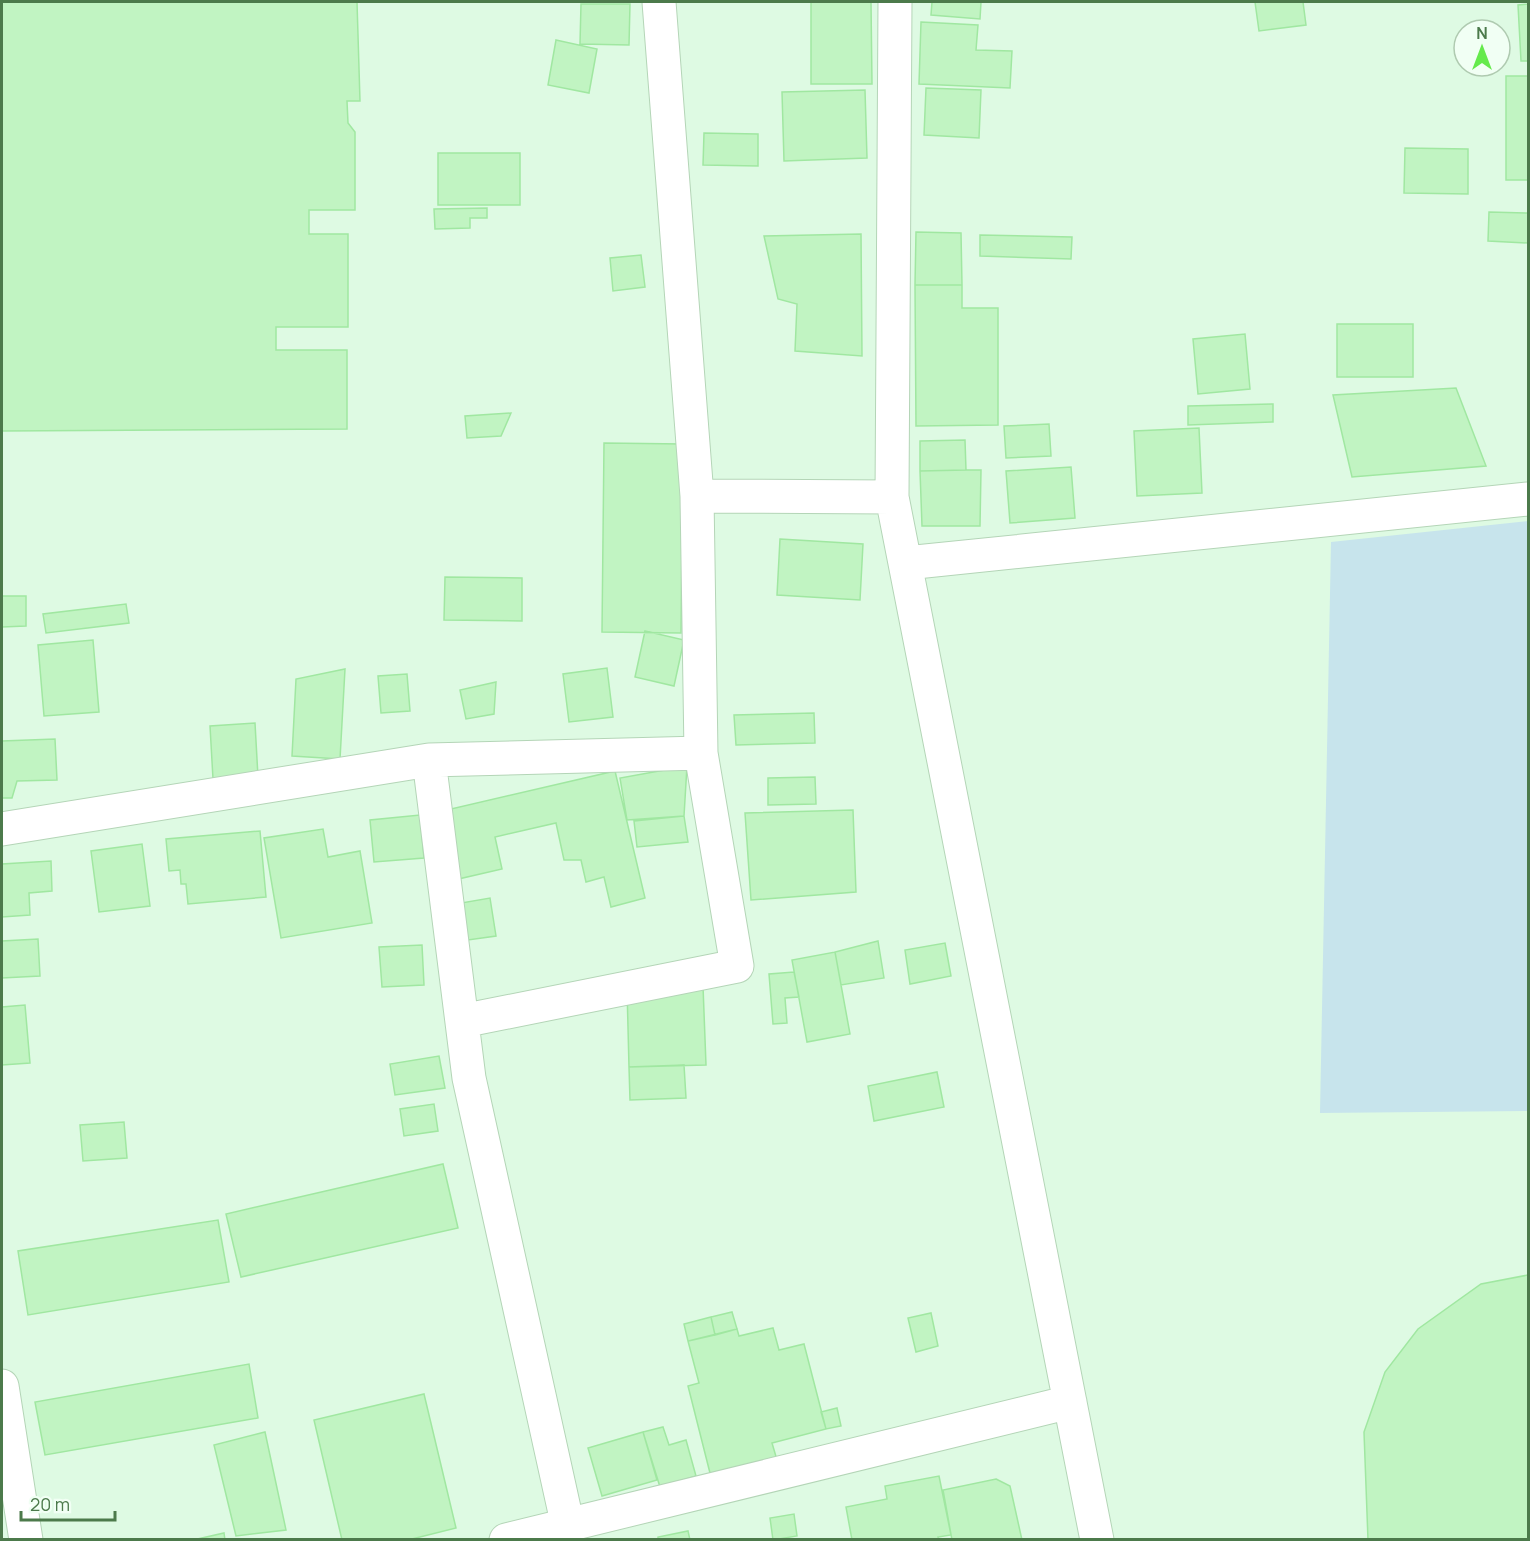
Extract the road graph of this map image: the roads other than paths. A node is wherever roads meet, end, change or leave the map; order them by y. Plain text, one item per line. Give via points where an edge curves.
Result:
1 (658, 2) edge
2 (895, 2) edge
3 (697, 496) junction
4 (892, 497) junction
5 (1528, 499) edge
6 (906, 563) junction
7 (701, 753) junction
8 (429, 760) junction
9 (2, 829) edge
10 (462, 1021) junction
11 (2, 1386) edge
12 (1070, 1402) junction
13 (570, 1533) edge
14 (26, 1539) edge
15 (506, 1539) edge
16 (1097, 1539) edge

1 - 3 street
2 - 4 street
3 - 4 street
3 - 7 street
4 - 6 street
5 - 6 street
6 - 12 street
7 - 8 street
7 - 10 street via 737,966
8 - 9 street
8 - 10 street
10 - 13 street via 469,1078
11 - 14 street
12 - 13 street
12 - 16 street
13 - 15 street

